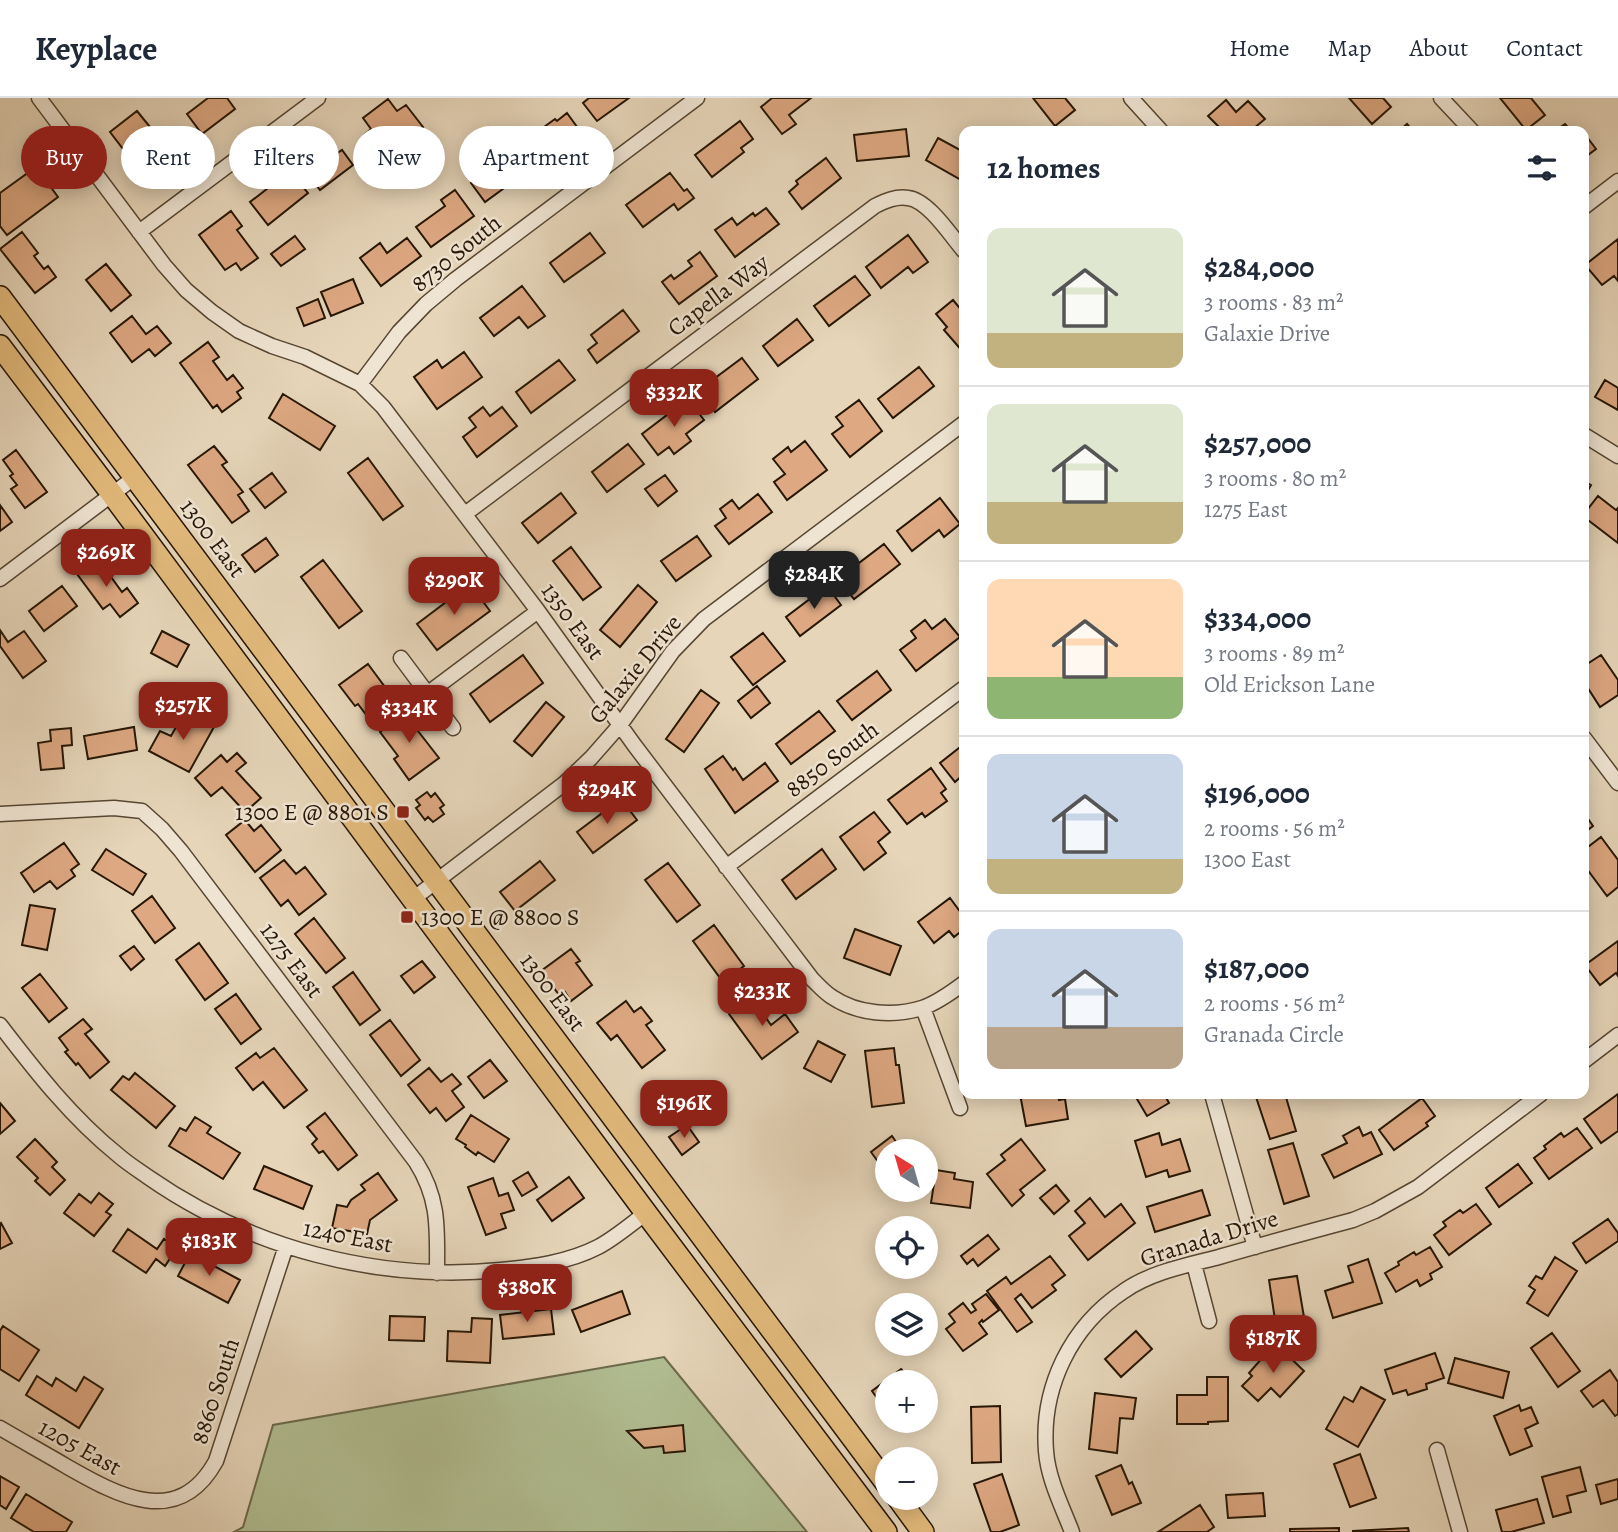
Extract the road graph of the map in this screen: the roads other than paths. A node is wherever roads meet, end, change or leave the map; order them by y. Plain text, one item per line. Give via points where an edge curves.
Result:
1 (39, 98) edge
2 (318, 98) edge
3 (697, 98) edge
4 (1130, 98) edge
5 (1441, 98) edge
6 (1156, 126) edge
7 (1467, 126) edge
8 (1618, 181) edge
9 (1589, 203) edge
10 (139, 232) junction
11 (959, 245) edge
12 (0, 297) edge
13 (0, 346) edge
14 (360, 384) junction
15 (959, 427) edge
16 (1589, 438) edge
17 (1618, 456) edge
18 (135, 477) junction
19 (112, 494) junction
20 (465, 514) junction
21 (0, 579) edge
22 (538, 611) junction
23 (401, 658) dead end
24 (959, 692) edge
25 (427, 694) junction
26 (620, 724) junction
27 (453, 728) dead end
28 (1589, 745) edge
29 (1618, 783) edge
30 (0, 814) edge
31 (726, 867) junction
32 (436, 881) junction
33 (413, 899) junction
34 (959, 986) edge
35 (923, 1008) junction
36 (0, 1025) edge
37 (1618, 1035) edge
38 (1589, 1057) edge
39 (1213, 1099) edge
40 (1534, 1099) edge
41 (960, 1108) dead end
42 (646, 1213) junction
43 (286, 1247) junction
44 (1255, 1247) junction
45 (1194, 1264) junction
46 (437, 1273) junction
47 (1209, 1321) dead end
48 (0, 1428) edge
49 (1437, 1450) dead end
50 (875, 1468) edge
51 (140, 1500) joint
52 (907, 1510) edge
53 (886, 1532) edge
54 (923, 1532) edge
55 (1072, 1532) edge
56 (1460, 1532) edge

1 - 10 street, 1350 East
2 - 10 street
3 - 14 street, 8730 South via 426,304
4 - 6 street
5 - 7 street
8 - 9 street
10 - 14 street, 1350 East via 186,290 239,331
11 - 20 street, Capella Way via 918,201 891,199 875,206
12 - 18 main road, 1300 East
13 - 19 main road
14 - 20 street, 1350 East via 390,415
15 - 26 street, Galaxie Drive via 704,619 673,651
16 - 17 street
18 - 19 street
18 - 32 main road, 1300 East
19 - 21 street
19 - 33 main road
20 - 22 street, 1350 East
22 - 25 street
22 - 26 street, 1350 East
23 - 25 street
24 - 31 street, 8850 South
25 - 27 street
26 - 31 street, 1350 East
26 - 32 street, Galaxie Drive via 565,783
28 - 29 street
30 - 46 street, 1275 East via 114,808 142,811 162,829 416,1162 433,1198
31 - 35 street, 1350 East via 794,957 832,998 878,1013
32 - 33 street, Galaxie Drive
32 - 50 main road, 1300 East
33 - 42 main road
34 - 35 street
35 - 41 street
36 - 43 street, 1240 East via 77,1119 118,1156 224,1222
37 - 38 street
39 - 44 street
40 - 44 street, Granada Drive via 1428,1179 1375,1212
42 - 46 street, 1240 East via 598,1247 561,1261
42 - 53 main road
43 - 46 street, 1240 East via 386,1269
43 - 51 street, 8860 South via 207,1478 176,1498
44 - 45 street, Granada Drive
45 - 47 street
45 - 55 street, Granada Drive via 1126,1289 1091,1318 1060,1364 1046,1423 1046,1452
48 - 51 street, 1205 East via 97,1483
49 - 56 street
52 - 54 main road

